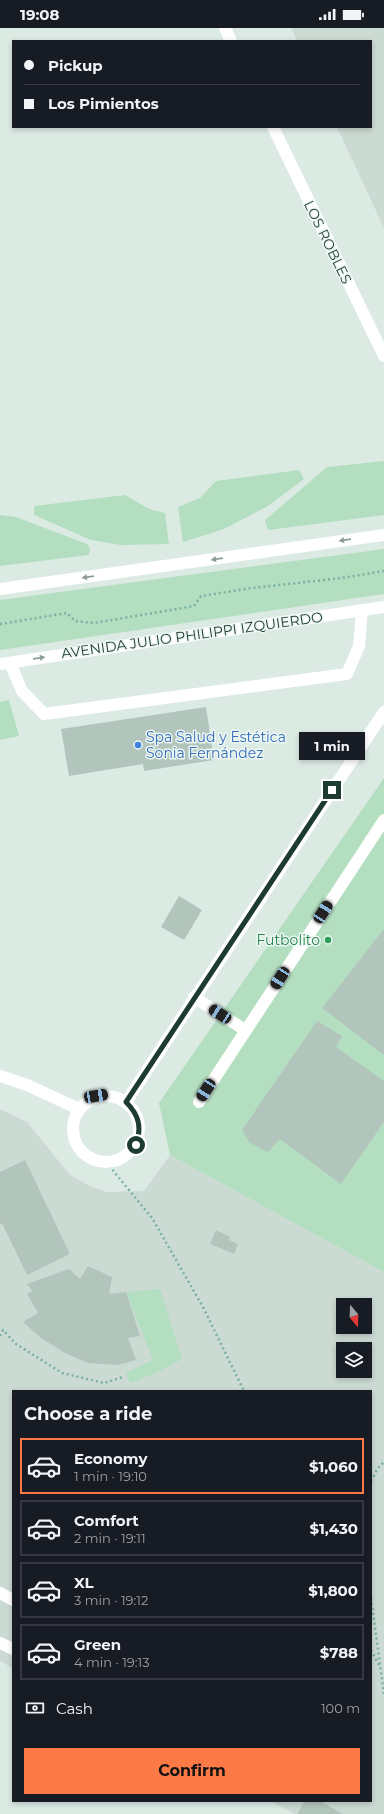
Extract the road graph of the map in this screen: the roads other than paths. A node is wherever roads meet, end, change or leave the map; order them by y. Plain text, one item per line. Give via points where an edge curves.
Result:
1 (225, 28) edge
2 (231, 40) edge
3 (273, 128) edge
4 (384, 356) edge
5 (384, 535) edge
6 (0, 589) edge
7 (384, 607) edge
8 (362, 610) junction
9 (5, 663) edge
10 (384, 712) edge
11 (384, 820) edge
12 (194, 997) junction
13 (245, 1030) junction
14 (0, 1076) edge
15 (126, 1102) junction
16 (198, 1102) dead end
17 (79, 1109) junction
18 (0, 1593) edge
19 (12, 1599) edge
20 (0, 1642) edge
21 (12, 1648) edge

1 - 2 street
3 - 4 street, LOS ROBLES
5 -> 6 street
7 - 8 street, AVENIDA JULIO PHILIPPI IZQUIERDO
9 -> 8 street, AVENIDA JULIO PHILIPPI IZQUIERDO
8 - 9 street via 359,646 348,674 44,714 22,691
10 - 12 street
11 - 13 street
12 - 13 street
12 - 15 street
13 - 16 street
14 - 17 street via 27,1085
15 - 17 street via 117,1097 96,1096
15 - 17 street via 135,1111 140,1133 136,1145 128,1154 118,1160 106,1162 96,1161 79,1149 72,1129
18 - 19 street
20 - 21 street

